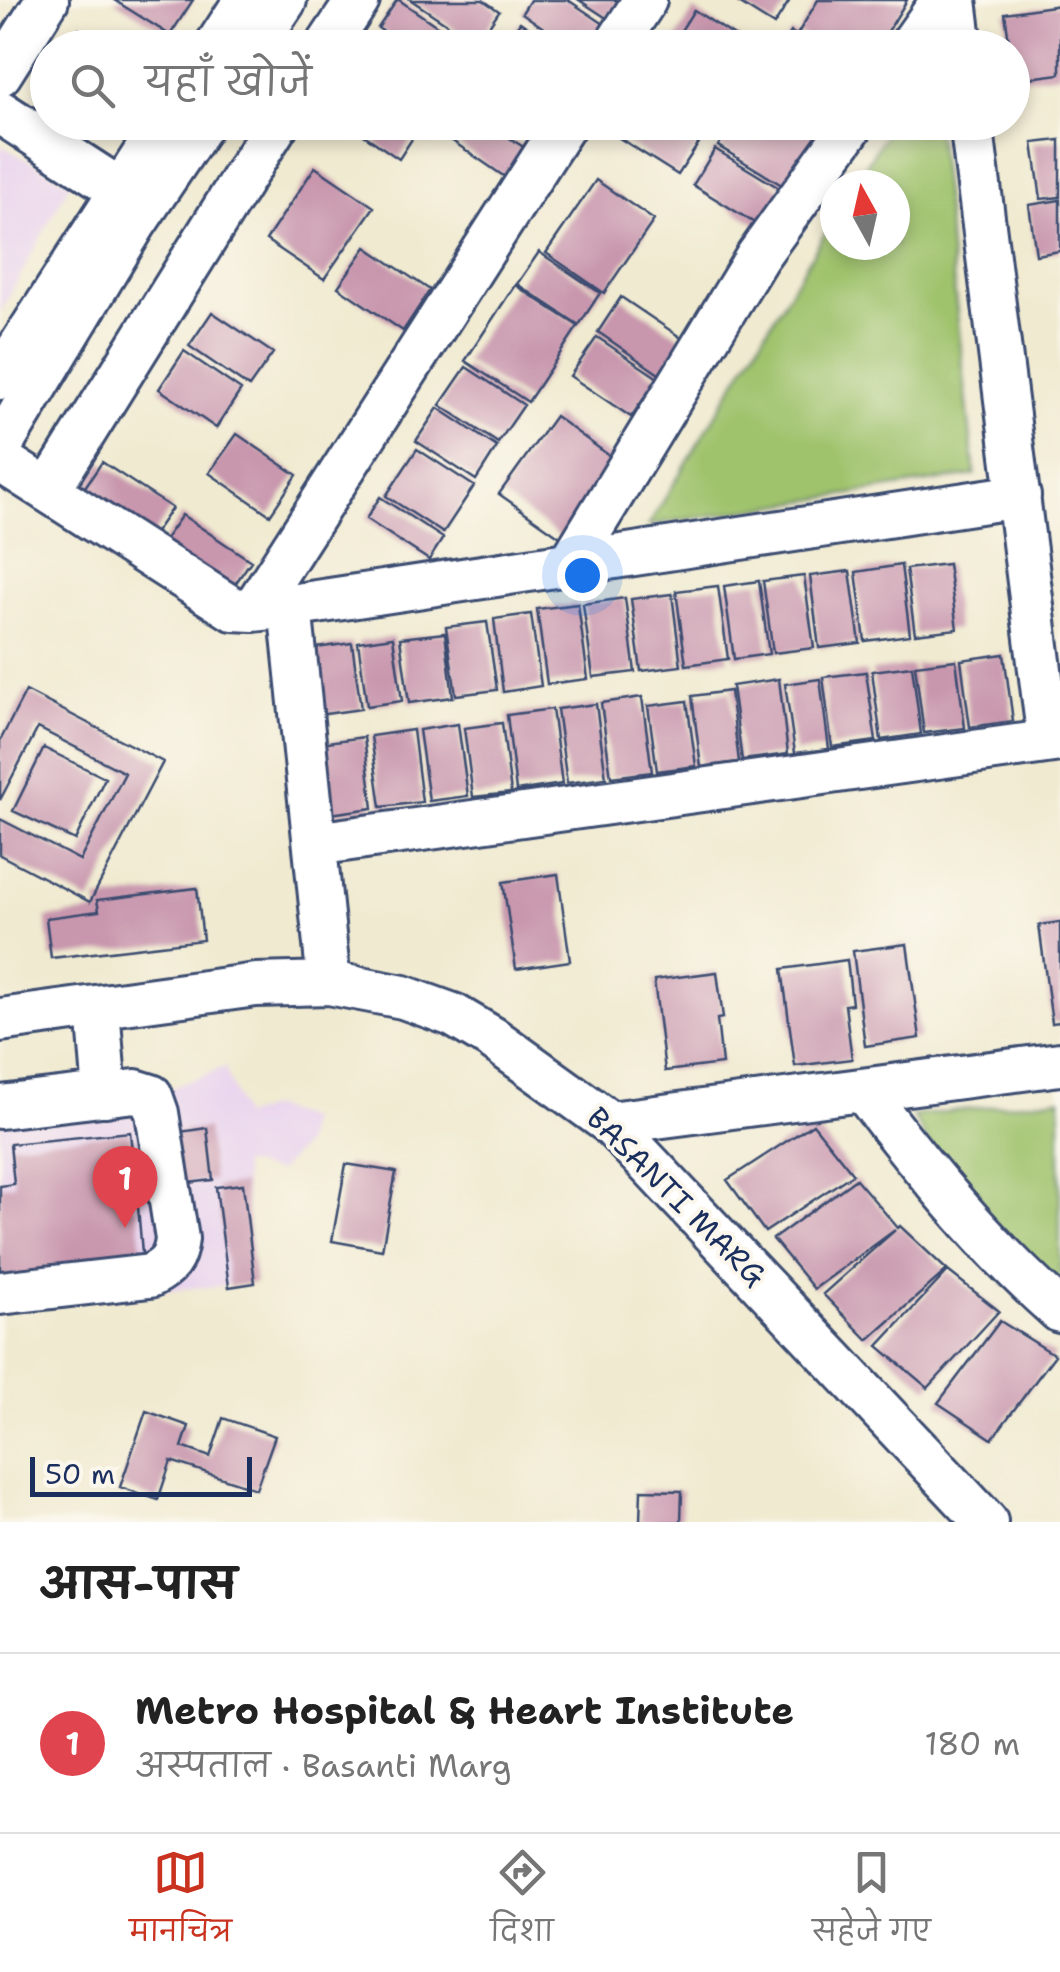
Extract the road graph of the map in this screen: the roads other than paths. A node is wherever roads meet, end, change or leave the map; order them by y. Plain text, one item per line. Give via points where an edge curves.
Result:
1 (48, 0) edge
2 (246, 0) edge
3 (285, 0) edge
4 (358, 0) edge
5 (645, 0) edge
6 (943, 0) edge
7 (955, 0) edge
8 (227, 30) edge
9 (265, 30) edge
10 (338, 30) edge
11 (626, 30) edge
12 (921, 30) edge
13 (959, 30) edge
14 (0, 74) edge
15 (0, 112) edge
16 (30, 131) edge
17 (43, 140) edge
18 (157, 140) edge
19 (186, 140) edge
20 (267, 140) edge
21 (555, 140) edge
22 (841, 140) edge
23 (973, 140) edge
24 (133, 198) junction
25 (0, 378) edge
26 (0, 447) edge
27 (0, 460) edge
28 (48, 491) junction
29 (1019, 496) junction
30 (570, 564) junction
31 (271, 608) junction
32 (1054, 741) edge
33 (314, 844) junction
34 (329, 982) junction
35 (98, 1006) junction
36 (0, 1020) edge
37 (1060, 1064) edge
38 (863, 1090) junction
39 (105, 1095) junction
40 (0, 1107) edge
41 (610, 1123) junction
42 (0, 1293) edge
43 (1060, 1311) edge
44 (986, 1522) edge

1 - 14 street
2 - 8 street
3 - 9 street
4 - 10 street
5 - 11 street
6 - 12 street
7 - 13 street
15 - 16 street
17 - 24 street
18 - 24 street
19 - 24 street
20 - 28 street
21 - 31 street
22 - 30 street via 757,257
23 - 29 street
24 - 25 street
24 - 26 street
27 - 28 street
28 - 31 street via 233,609
29 - 30 street
29 - 32 street
30 - 31 street
31 - 33 street
32 - 33 street
33 - 34 street
34 - 35 street, BASANTI MARG
34 - 41 street, BASANTI MARG via 403,996 453,1015
35 - 36 street, BASANTI MARG
35 - 39 street
37 - 38 street
38 - 41 street
38 - 43 street via 922,1168
39 - 40 street
39 - 42 street via 151,1096 176,1252 150,1276
41 - 44 street, BASANTI MARG

